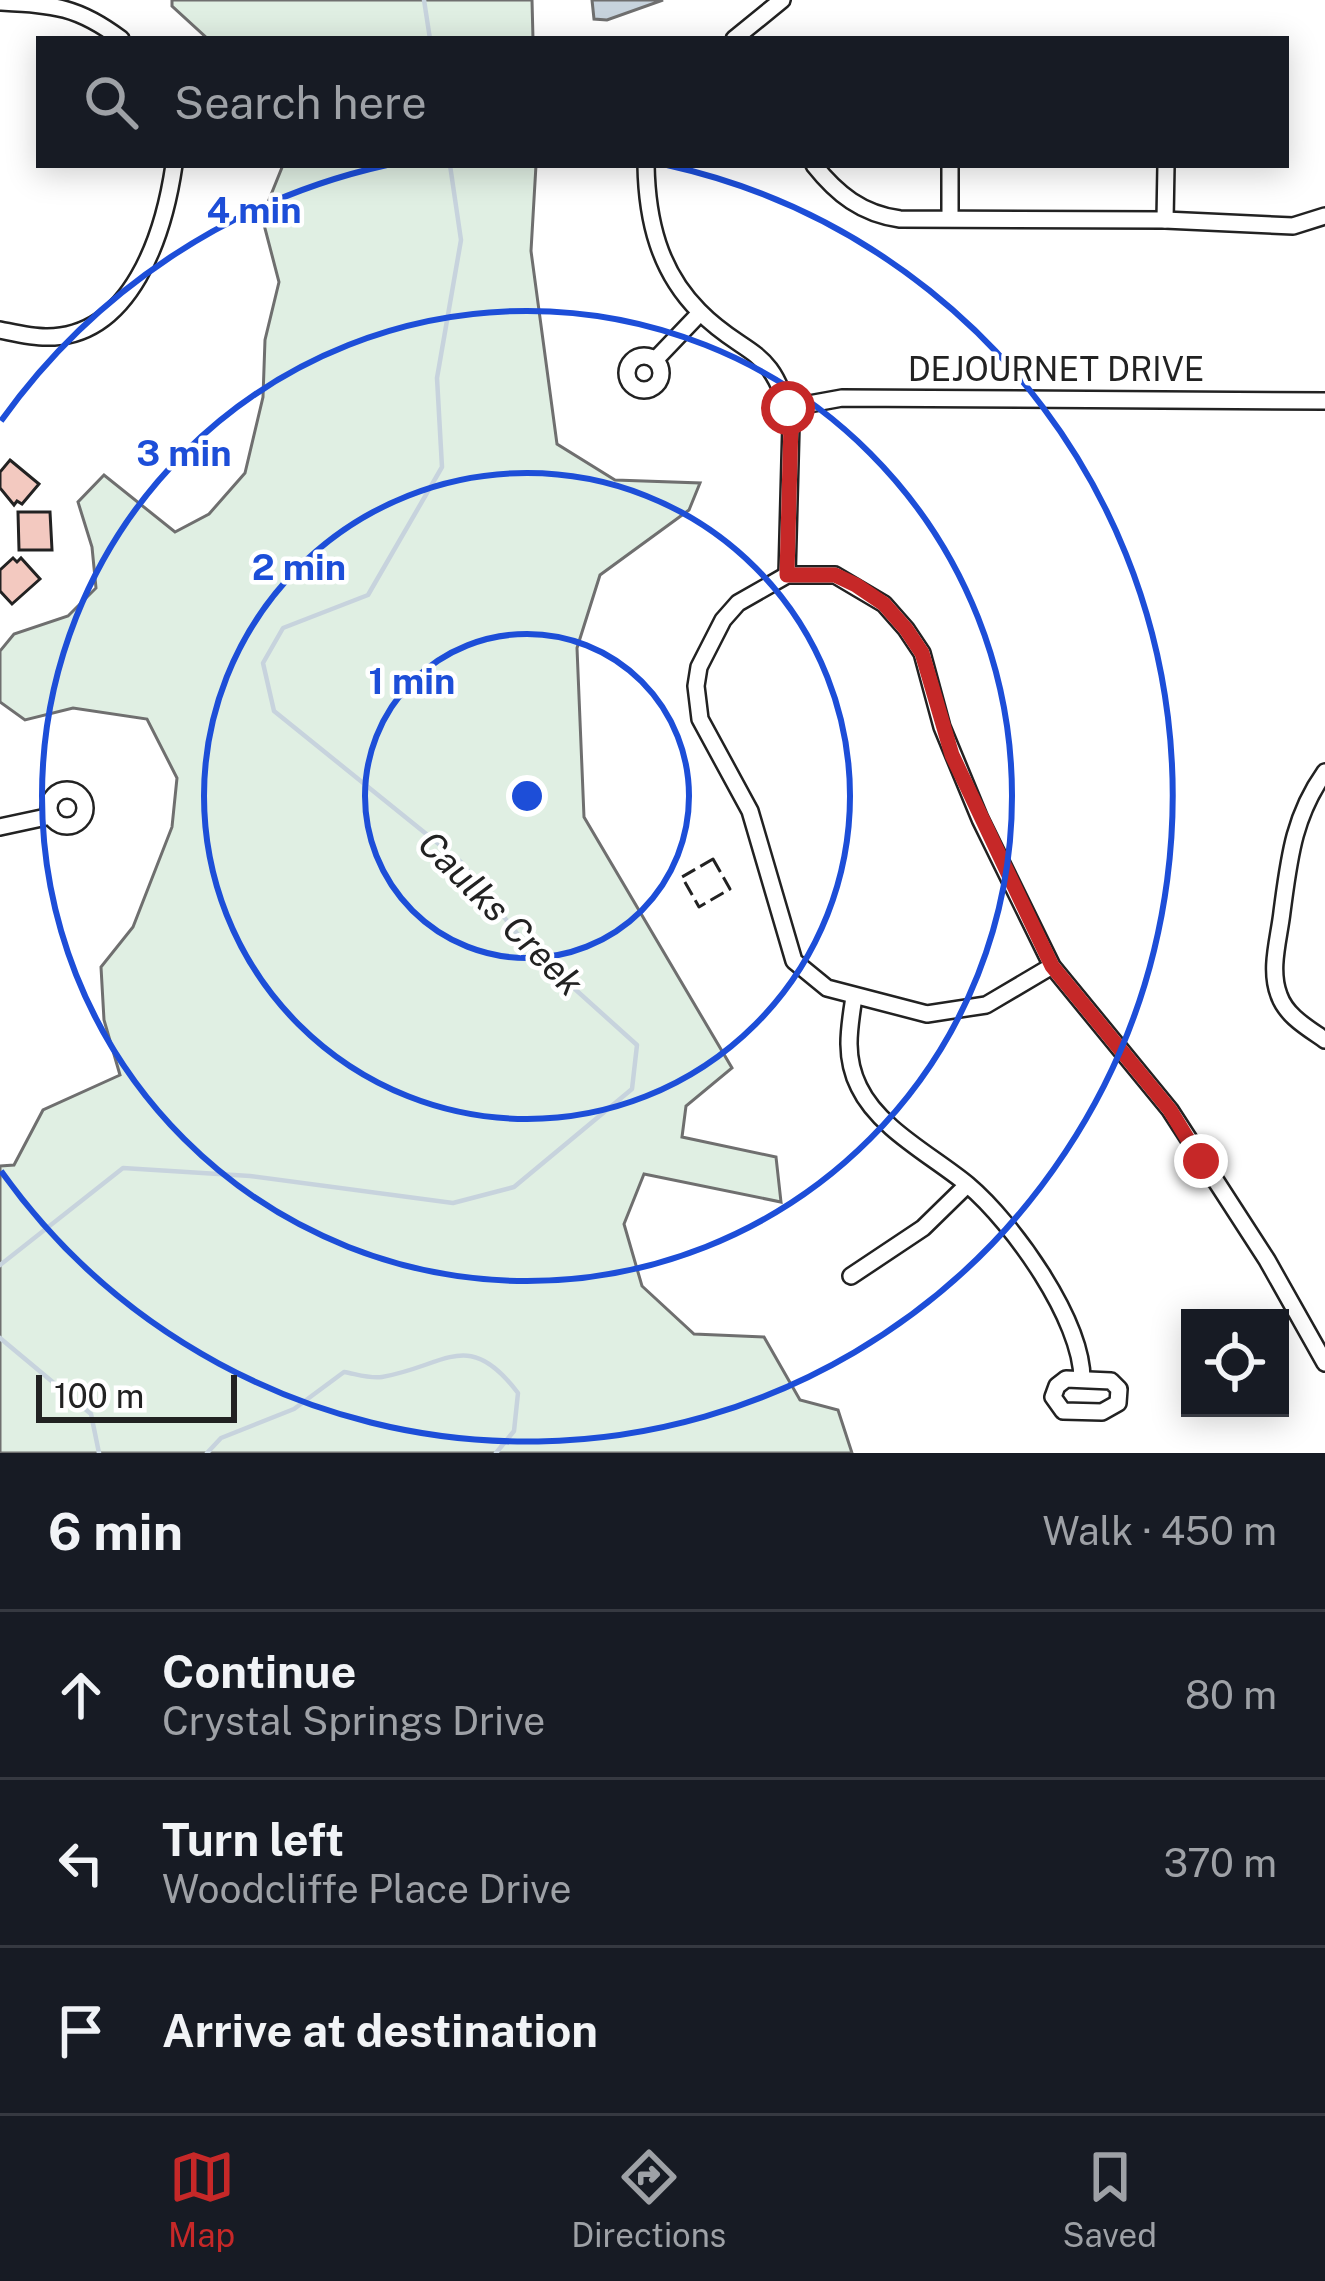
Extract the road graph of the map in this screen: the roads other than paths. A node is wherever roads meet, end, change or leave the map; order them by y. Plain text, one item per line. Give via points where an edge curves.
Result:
1 (782, 0) edge
2 (0, 2) edge
3 (117, 36) edge
4 (738, 36) edge
5 (174, 168) edge
6 (646, 168) edge
7 (816, 168) edge
8 (950, 168) edge
9 (1166, 168) edge
10 (1325, 216) edge
11 (950, 217) junction
12 (1165, 220) junction
13 (700, 313) junction
14 (0, 330) edge
15 (657, 358) dead end
16 (1325, 401) edge
17 (788, 408) junction
18 (787, 575) junction
19 (1325, 772) edge
20 (51, 816) dead end
21 (0, 827) edge
22 (1052, 966) junction
23 (854, 997) junction
24 (1325, 1040) edge
25 (968, 1185) junction
26 (850, 1276) dead end
27 (1325, 1363) edge
28 (1082, 1379) dead end

1 - 4 street
2 - 3 street via 90,16
5 - 14 street via 143,268 120,305 88,328 49,338
6 - 13 street via 663,260
7 - 11 street via 878,216
8 - 11 street
9 - 12 street
10 - 12 street via 1294,226
11 - 12 street
13 - 15 street
13 - 17 street via 756,352
16 - 17 street, DEJOURNET DRIVE via 842,398
17 - 18 street
18 - 22 street via 835,575 856,585 884,604 922,653 952,755
18 - 23 street via 723,620 699,668 700,719 750,812 794,961 827,988
19 - 24 street via 1293,834 1274,966 1279,997
20 - 21 street
22 - 23 street via 986,1005 960,1011 927,1014
22 - 27 street via 1170,1110
23 - 25 street via 847,1049 859,1088 877,1113
25 - 26 street via 923,1228
25 - 28 street via 999,1215 1069,1320

